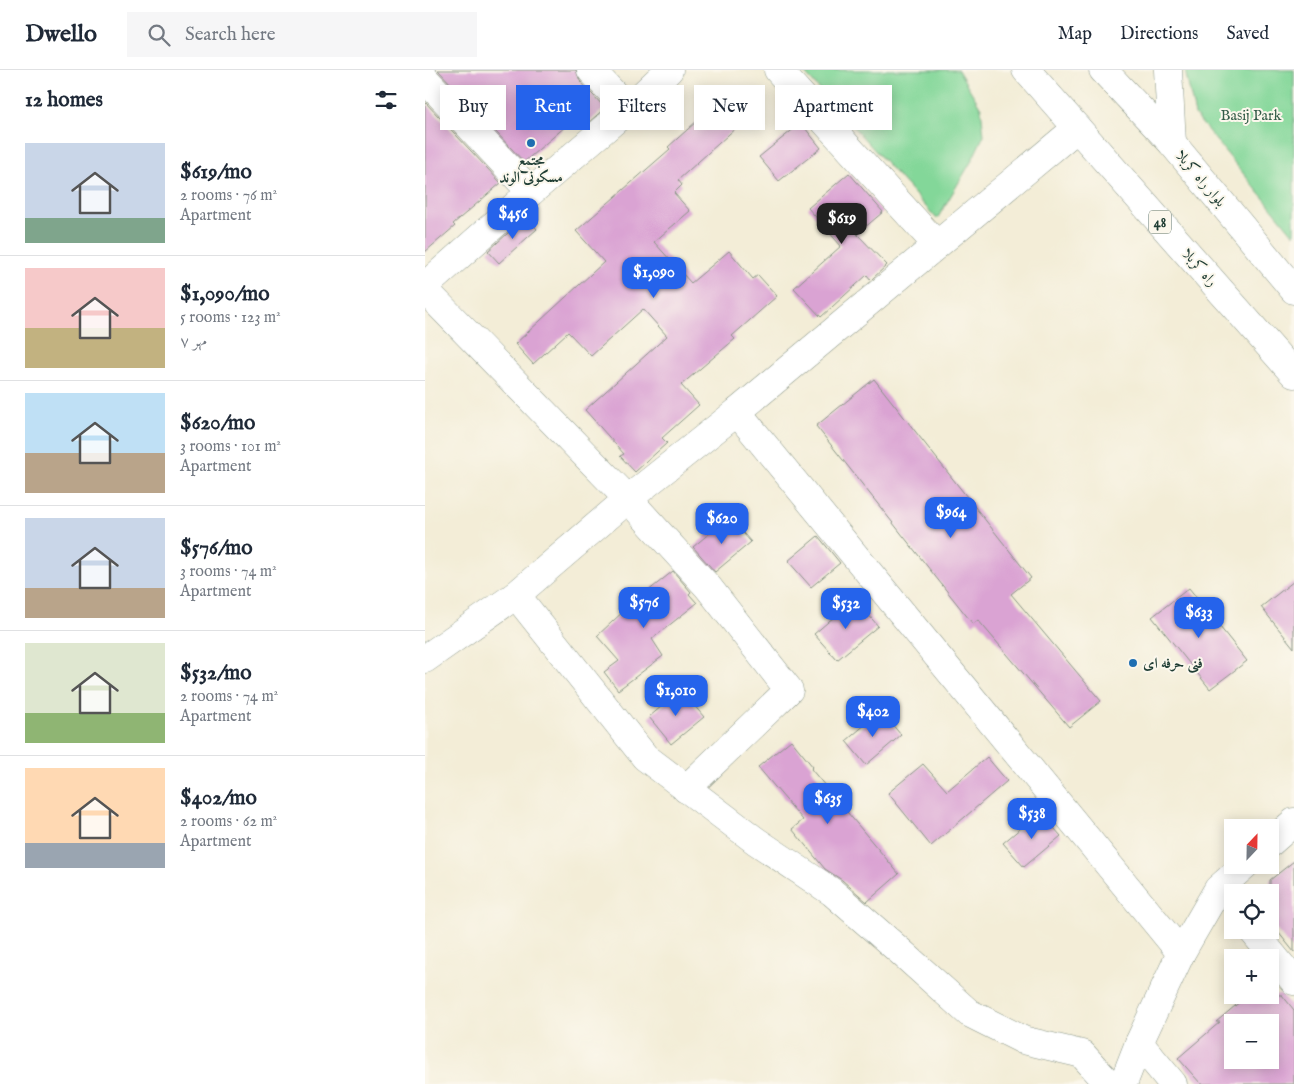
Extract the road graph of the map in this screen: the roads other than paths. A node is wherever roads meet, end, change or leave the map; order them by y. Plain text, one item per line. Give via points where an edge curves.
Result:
1 (591, 70) edge
2 (669, 70) edge
3 (778, 70) edge
4 (1026, 70) edge
5 (1103, 70) edge
6 (1168, 70) edge
7 (425, 79) edge
8 (605, 85) edge
9 (653, 85) edge
10 (1077, 128) junction
11 (603, 130) edge
12 (1172, 143) junction
13 (531, 192) junction
14 (937, 245) junction
15 (425, 288) edge
16 (1294, 290) edge
17 (1294, 374) edge
18 (737, 412) junction
19 (628, 499) junction
20 (516, 595) junction
21 (425, 659) edge
22 (687, 788) junction
23 (1294, 822) edge
24 (1279, 835) edge
25 (1224, 898) edge
26 (1259, 939) edge
27 (1181, 953) junction
28 (1294, 981) edge
29 (1139, 1043) junction
30 (1109, 1084) edge
31 (1123, 1084) edge
32 (1173, 1084) edge

1 - 8 street
2 - 9 street
3 - 14 street
4 - 10 street, راه کربلا / 48
5 - 12 street, بلوار راه کربلا
6 - 12 street
7 - 13 street
10 - 14 street
10 - 17 street, راه کربلا / 48
11 - 13 street
12 - 16 street, بلوار راه کربلا
13 - 15 street
14 - 18 street
15 - 19 street
18 - 19 street
18 - 27 street
19 - 20 street
19 - 22 street via 708,587 789,690
20 - 21 street
20 - 22 street via 645,757
22 - 30 street via 756,841 832,892 969,1013 1023,1040 1082,1054
23 - 24 street
25 - 27 street
26 - 28 street
27 - 29 street
29 - 31 street
29 - 32 street

